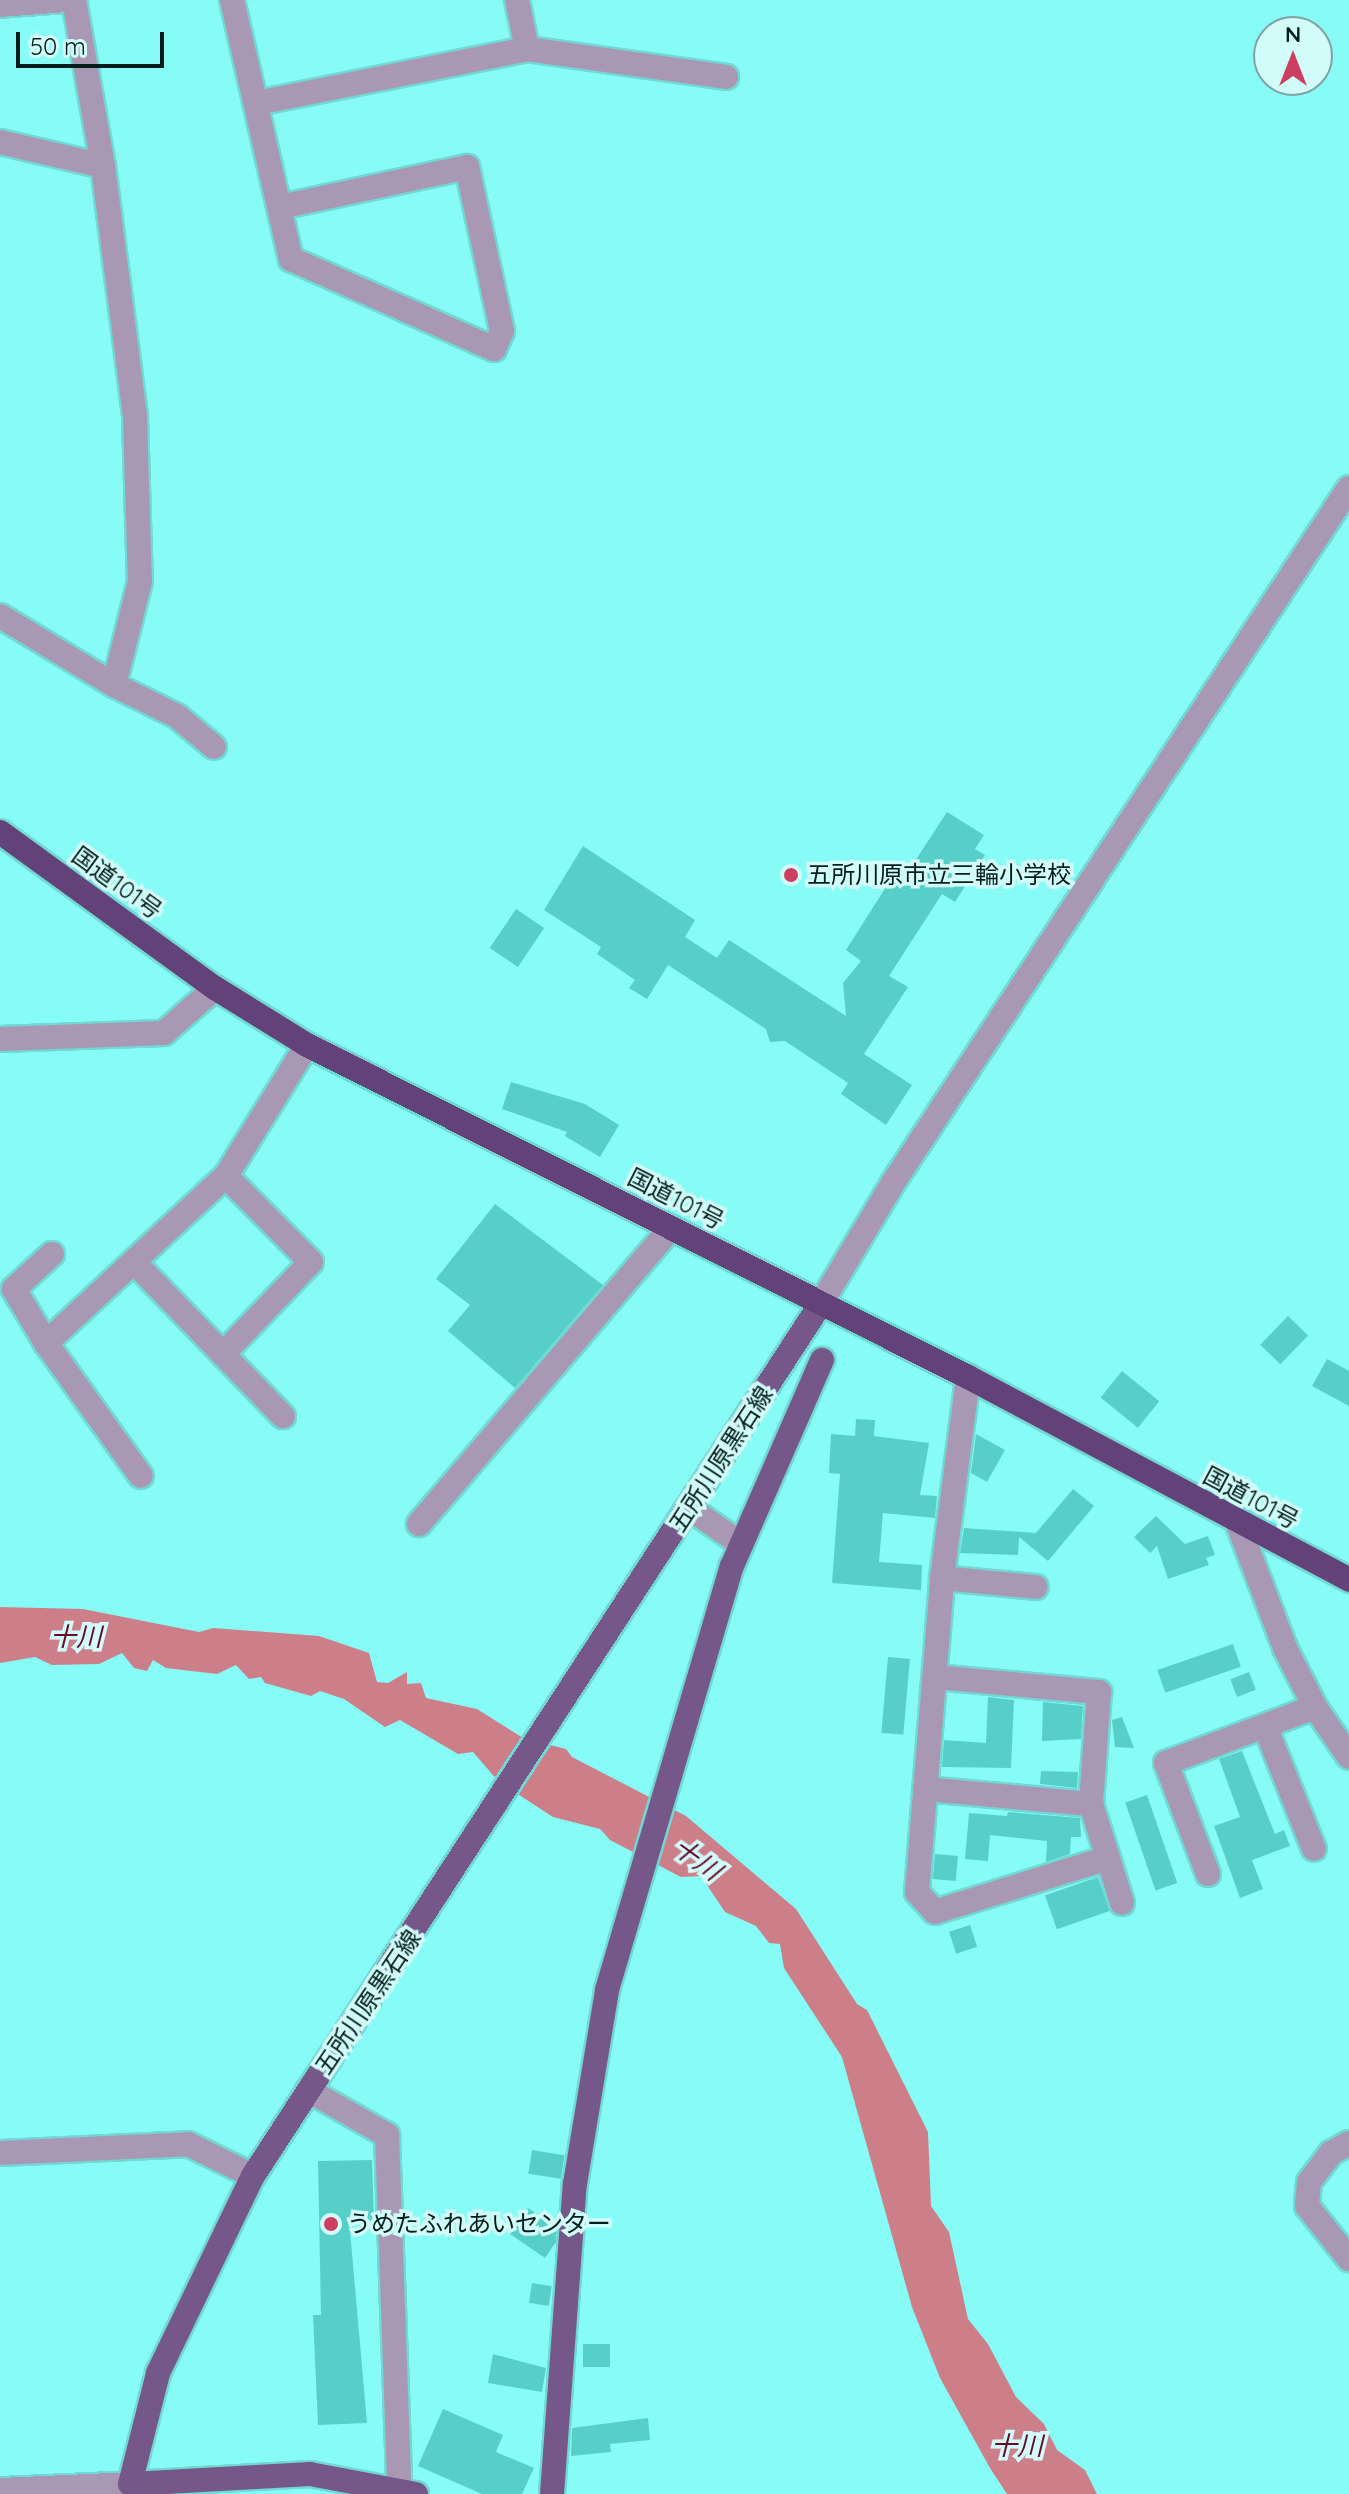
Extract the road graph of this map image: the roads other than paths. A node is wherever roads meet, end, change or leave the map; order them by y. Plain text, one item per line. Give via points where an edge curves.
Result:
1 (67, 0) edge
2 (74, 0) edge
3 (232, 0) edge
4 (517, 0) edge
5 (0, 5) edge
6 (527, 49) junction
7 (726, 77) dead end
8 (257, 103) junction
9 (0, 142) edge
10 (103, 166) junction
11 (281, 207) junction
12 (1349, 488) edge
13 (0, 616) edge
14 (114, 685) junction
15 (214, 747) dead end
16 (0, 832) edge
17 (215, 988) junction
18 (0, 1039) edge
19 (307, 1045) junction
20 (226, 1176) junction
21 (671, 1228) junction
22 (52, 1254) dead end
23 (135, 1263) junction
24 (820, 1305) junction
25 (46, 1343) junction
26 (223, 1354) junction
27 (822, 1360) dead end
28 (968, 1377) junction
29 (283, 1416) dead end
30 (141, 1476) dead end
31 (689, 1508) junction
32 (419, 1524) dead end
33 (1238, 1524) junction
34 (741, 1544) junction
35 (942, 1578) junction
36 (1349, 1580) edge
37 (1036, 1587) dead end
38 (936, 1677) junction
39 (1315, 1707) junction
40 (1265, 1726) junction
41 (1349, 1757) edge
42 (925, 1789) junction
43 (1091, 1804) junction
44 (1314, 1849) dead end
45 (1108, 1858) junction
46 (1208, 1874) dead end
47 (1122, 1903) dead end
48 (308, 2090) junction
49 (1349, 2143) edge
50 (0, 2153) edge
51 (253, 2176) junction
52 (1349, 2259) edge
53 (130, 2484) junction
54 (255, 2485) edge
55 (0, 2490) edge
56 (59, 2491) edge
57 (408, 2491) edge
58 (552, 2494) edge

1 - 5 street
2 - 10 street
3 - 8 street
4 - 6 street
6 - 7 street
6 - 8 street
8 - 11 street
9 - 10 street
10 - 14 street via 135,417 140,581
11 - 11 street via 291,259 494,349 502,331 467,167
12 - 24 street via 893,1183
13 - 14 street
14 - 15 street via 177,716
16 - 17 highway, 国道101号
17 - 18 street via 164,1033
17 - 19 highway, 国道101号
19 - 20 street
19 - 21 highway, 国道101号
20 - 23 street
20 - 26 street via 311,1262
21 - 24 highway, 国道101号
21 - 32 street
22 - 25 street via 14,1289
23 - 25 street
23 - 26 street
24 - 28 highway, 国道101号
24 - 31 main road, 五所川原黒石線
25 - 30 street
26 - 29 street
27 - 34 main road, 五所川原黒石線
28 - 33 highway, 国道101号
28 - 35 street
31 - 34 street
31 - 48 main road, 五所川原黒石線
33 - 36 highway, 国道101号
33 - 39 street via 1285,1648
34 - 58 main road, 五所川原黒石線 via 607,1990 575,2184
35 - 37 street
35 - 38 street
38 - 42 street
38 - 43 street via 1099,1692
39 - 40 street
39 - 41 street
40 - 44 street
40 - 46 street via 1166,1763
42 - 43 street
42 - 45 street via 917,1892 935,1912
43 - 45 street
45 - 47 street
48 - 51 main road, 五所川原黒石線
48 - 57 street via 387,2135
49 - 52 street via 1331,2153 1309,2182 1307,2206
50 - 51 street via 188,2144
51 - 53 main road, 五所川原黒石線 via 158,2373
53 - 54 main road
53 - 56 street
54 - 57 main road via 310,2474
55 - 56 street

